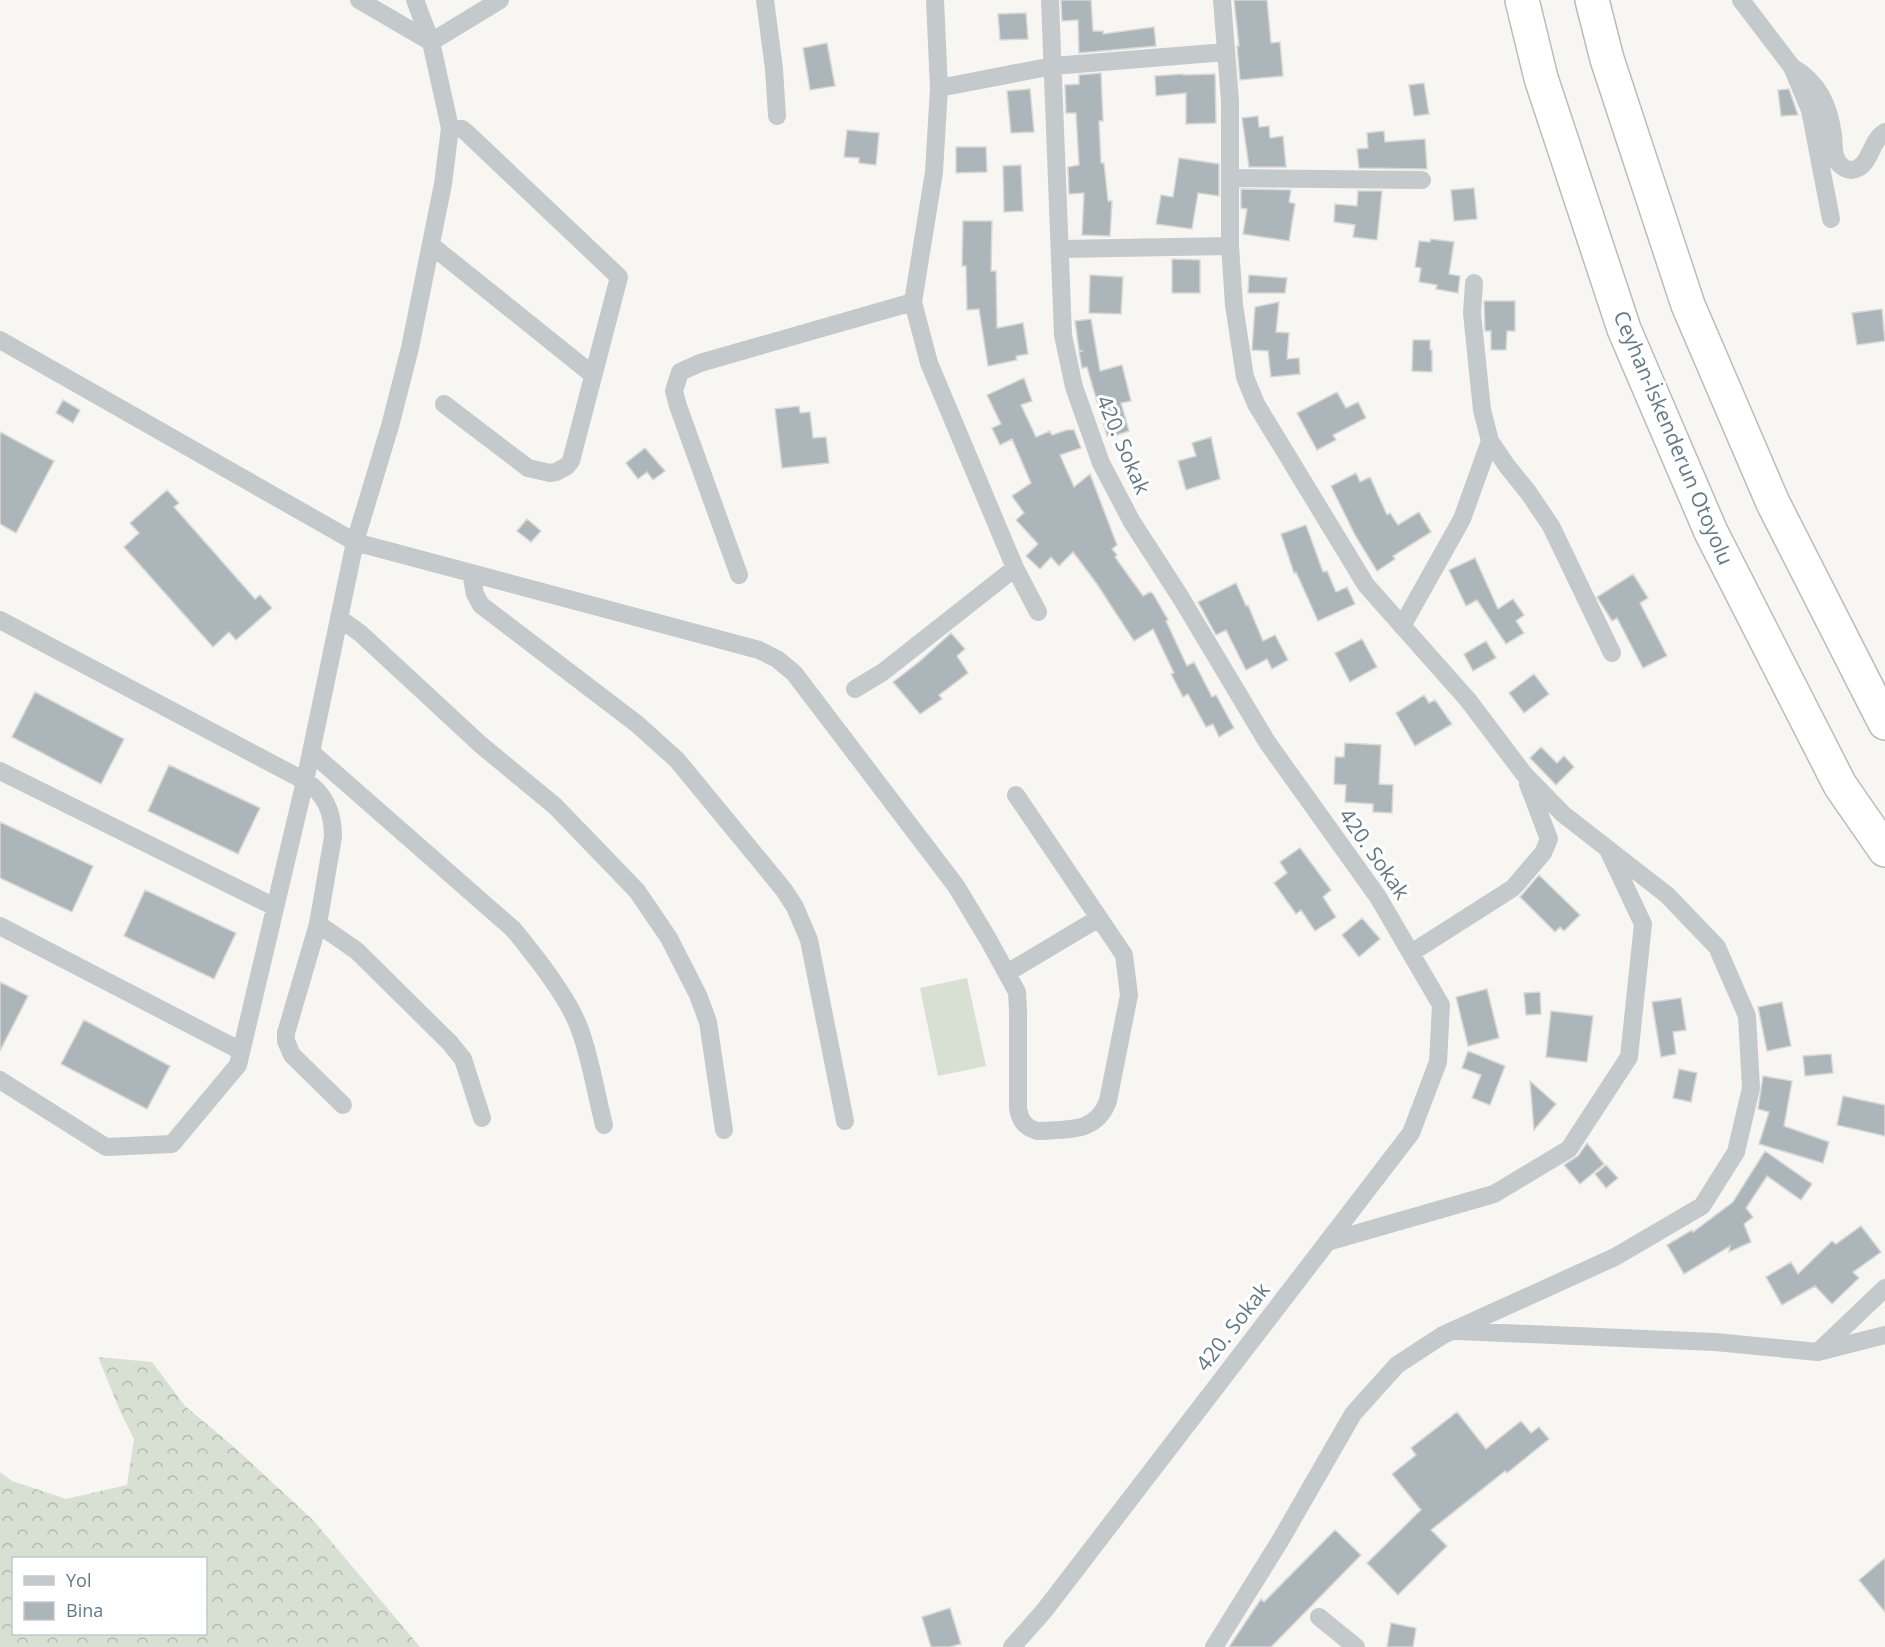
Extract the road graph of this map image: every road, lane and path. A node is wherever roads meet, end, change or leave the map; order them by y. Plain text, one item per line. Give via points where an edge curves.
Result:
1 (358, 0) edge
2 (415, 0) edge
3 (500, 0) edge
4 (765, 0) edge
5 (935, 0) edge
6 (1050, 0) edge
7 (1222, 0) edge
8 (1522, 0) edge
9 (1592, 0) edge
10 (1741, 0) edge
11 (431, 42) junction
12 (1226, 52) junction
13 (1053, 66) junction
14 (1792, 67) junction
15 (939, 88) junction
16 (777, 116) dead end
17 (450, 128) junction
18 (1885, 132) edge
19 (1231, 178) junction
20 (1422, 180) dead end
21 (1831, 219) dead end
22 (430, 245) junction
23 (1230, 246) junction
24 (1060, 249) junction
25 (1474, 283) dead end
26 (914, 302) junction
27 (0, 340) edge
28 (593, 375) junction
29 (444, 404) dead end
30 (1490, 441) junction
31 (355, 542) junction
32 (1015, 568) junction
33 (471, 573) junction
34 (738, 575) dead end
35 (1038, 612) dead end
36 (339, 618) junction
37 (0, 620) edge
38 (1402, 626) junction
39 (1612, 653) dead end
40 (855, 689) dead end
41 (1885, 723) edge
42 (311, 752) junction
43 (0, 771) edge
44 (1524, 774) junction
45 (305, 781) junction
46 (1016, 795) dead end
47 (1608, 848) junction
48 (1885, 850) edge
49 (275, 907) junction
50 (1099, 918) junction
51 (318, 924) junction
52 (0, 926) edge
53 (1411, 953) junction
54 (1007, 973) junction
55 (241, 1051) junction
56 (2, 1086) edge
57 (343, 1104) dead end
58 (482, 1119) dead end
59 (845, 1121) dead end
60 (604, 1125) dead end
61 (724, 1130) dead end
62 (1327, 1242) junction
63 (1885, 1288) edge
64 (1454, 1331) junction
65 (1885, 1335) edge
66 (1818, 1352) junction
67 (1319, 1617) dead end
68 (1012, 1647) edge
69 (1214, 1647) edge
70 (1356, 1647) edge

1 - 11 street
2 - 11 street
3 - 11 street
4 - 16 street
5 - 15 street
6 - 13 street, 420. Sokak
7 - 12 street
8 - 48 highway, Ceyhan-İskenderun Otoyolu via 1541,78 1624,329 1711,532 1840,785
9 - 41 highway via 1607,59 1688,305 1773,502
10 - 14 street
11 - 17 street
12 - 13 street
12 - 19 street
13 - 15 street
13 - 24 street, 420. Sokak
14 - 18 street via 1806,75 1818,91 1830,117 1836,159 1843,168 1853,170 1862,166 1876,139
14 - 21 street via 1810,110
15 - 26 street via 934,172
17 - 22 street
17 - 28 street via 467,133 619,277
19 - 20 street
19 - 23 street
22 - 28 street
22 - 31 street via 410,348
23 - 24 street
23 - 38 street via 1245,377 1256,404 1366,585
24 - 53 street, 420. Sokak via 1063,335 1074,387 1101,462 1132,522 1267,742 1378,897
25 - 30 street via 1475,345 1482,410
26 - 32 street via 929,363
26 - 34 street via 680,372 674,391 678,406
27 - 31 street
28 - 29 street via 571,460 556,472 528,468
30 - 38 street via 1462,519
30 - 39 street via 1551,526
31 - 33 street
31 - 36 street
32 - 35 street
32 - 40 street via 883,672
33 - 54 street via 759,650 777,659 794,673 956,886
33 - 59 street via 481,605 678,760 784,890 810,940
36 - 42 street
36 - 61 street via 480,745 555,806 637,891 669,938 708,1022
37 - 45 street
38 - 44 street via 1468,700
42 - 45 street
42 - 60 street via 513,929 531,951 580,1029
43 - 49 street
44 - 47 street via 1563,814
44 - 53 street via 1549,838 1543,854 1513,888
45 - 49 street
45 - 51 street via 327,802 333,827
46 - 50 street
47 - 62 street via 1642,924 1629,1057 1569,1149 1494,1194
47 - 64 street via 1667,895 1717,947 1747,1016 1751,1088 1736,1152 1702,1206 1615,1257
49 - 55 street
50 - 54 street
50 - 54 street via 1124,955 1129,995 1108,1101 1089,1125 1037,1131 1022,1121 1018,1108 1018,1001
51 - 57 street via 286,1041 292,1055
51 - 58 street via 357,951 457,1051
52 - 55 street
53 - 62 street, 420. Sokak via 1441,1005 1438,1062 1411,1133
55 - 56 street via 238,1065 172,1144 106,1147
62 - 68 street, 420. Sokak via 1044,1611
63 - 66 street
64 - 66 street via 1715,1342
64 - 69 street via 1397,1365 1353,1414
65 - 66 street
67 - 70 street

